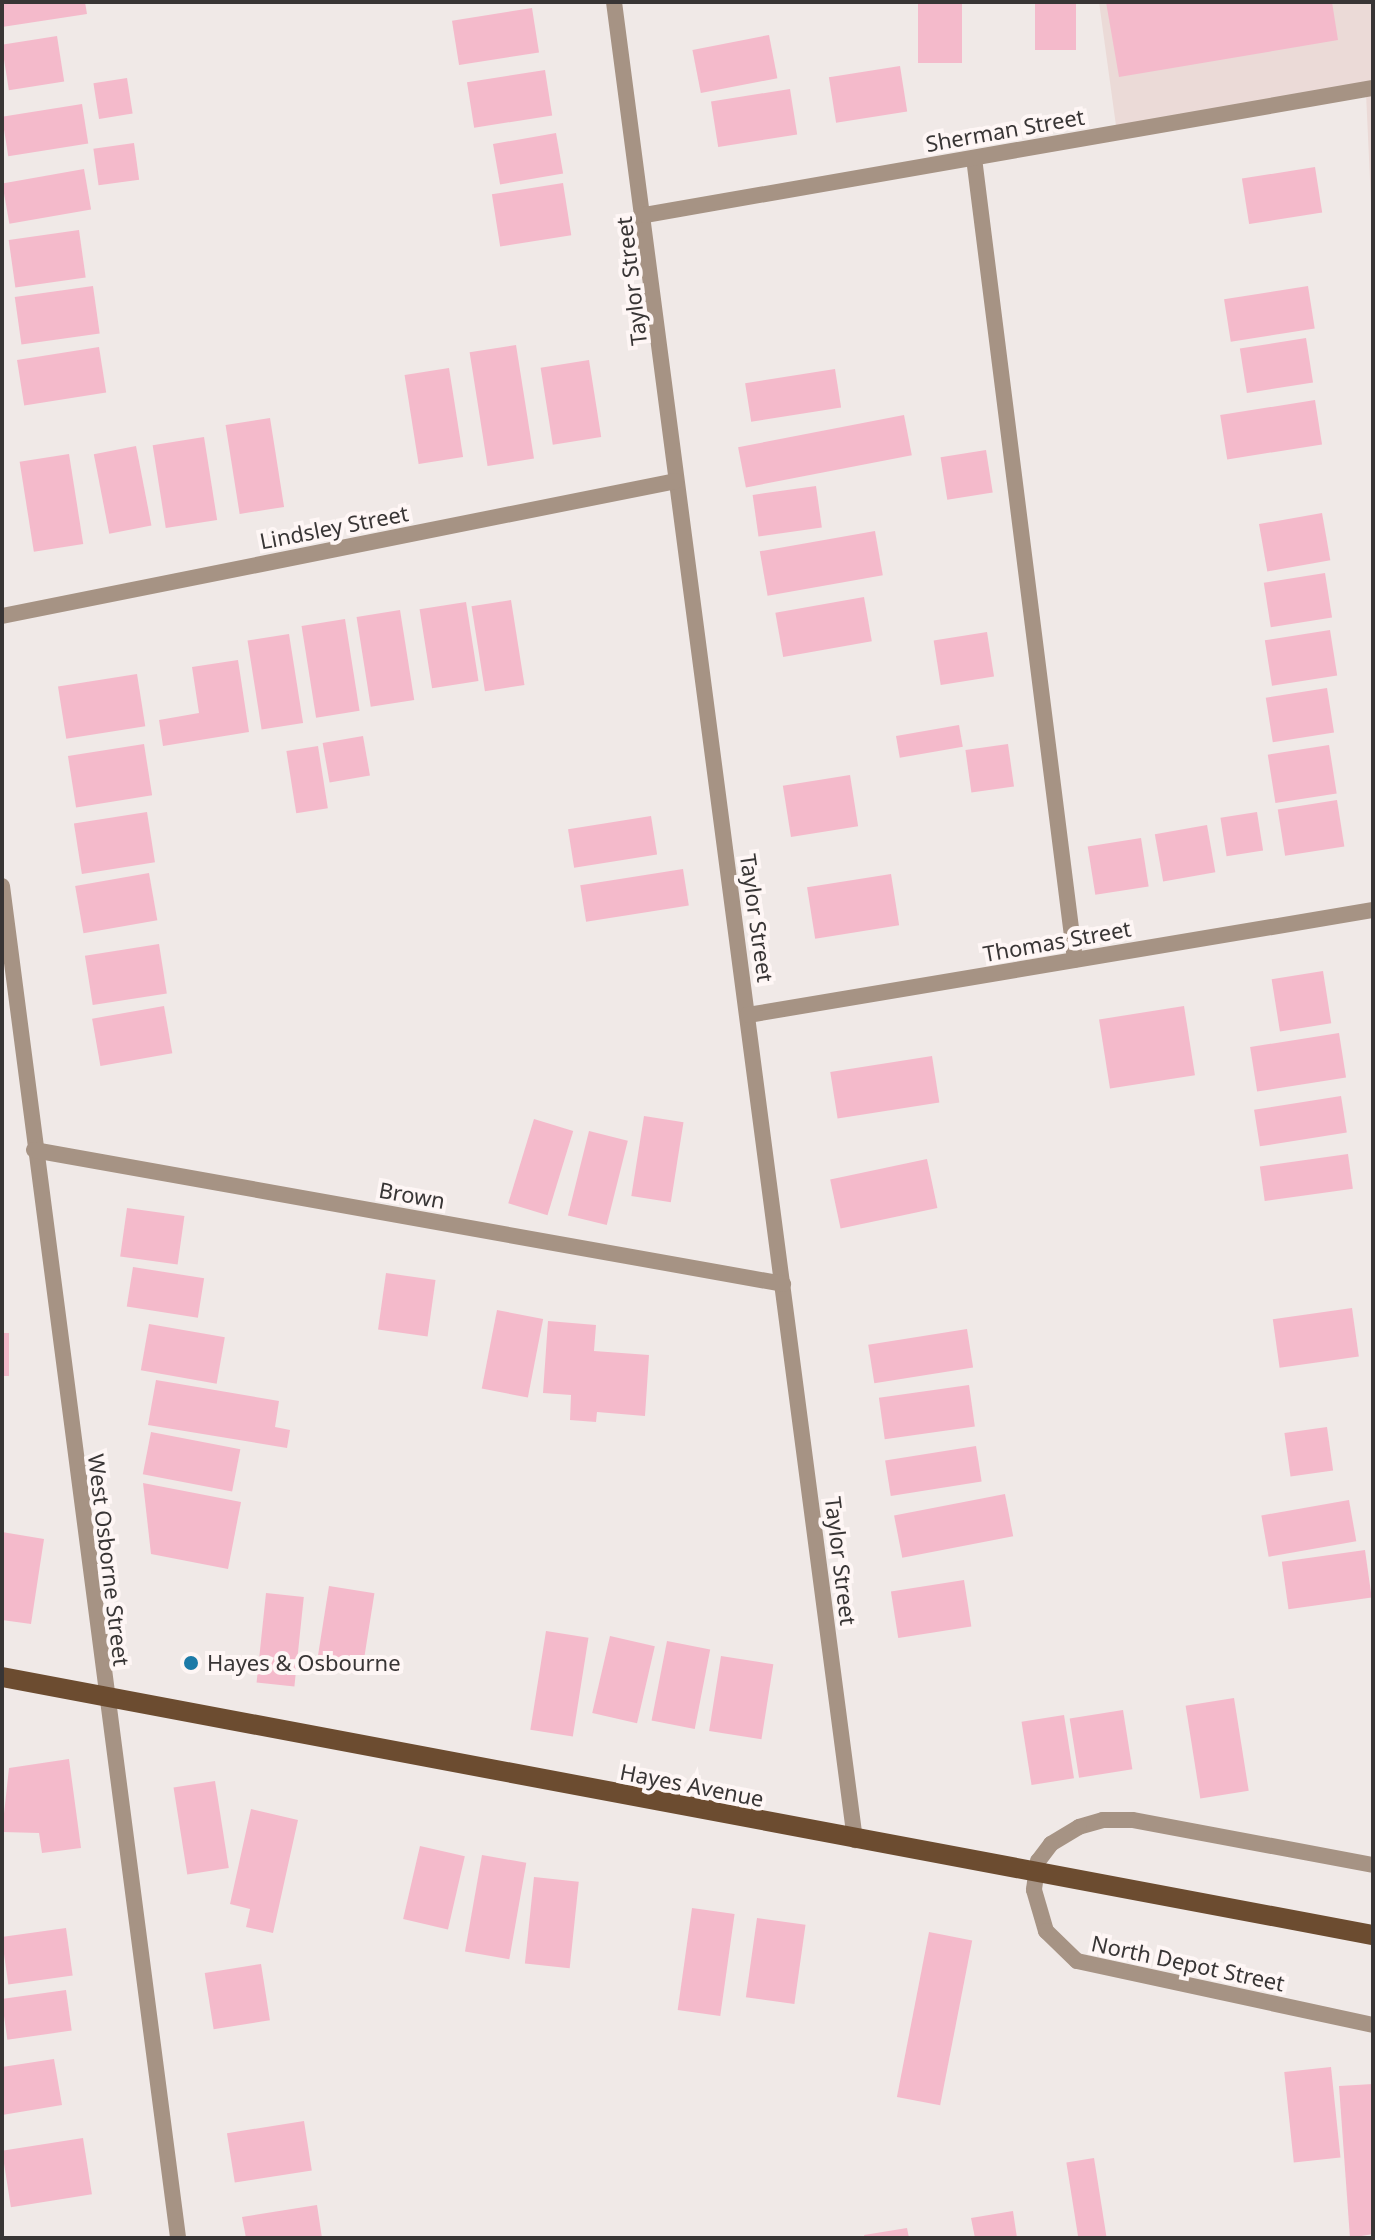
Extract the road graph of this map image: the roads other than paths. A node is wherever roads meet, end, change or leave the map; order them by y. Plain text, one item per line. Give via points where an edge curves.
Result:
1 (614, 2) edge
2 (1373, 88) edge
3 (974, 158) junction
4 (645, 215) junction
5 (676, 481) junction
6 (2, 616) edge
7 (2, 886) edge
8 (1373, 910) edge
9 (1075, 960) junction
10 (748, 1015) junction
11 (34, 1150) junction
12 (783, 1284) junction
13 (2, 1677) edge
14 (104, 1697) junction
15 (855, 1840) junction
16 (1373, 1865) edge
17 (1034, 1875) junction
18 (1373, 1935) edge
19 (1373, 2025) edge
20 (178, 2238) edge

1 - 4 street, Taylor Street
2 - 3 street, Sherman Street
3 - 4 street, Sherman Street
3 - 9 street
4 - 5 street, Taylor Street
5 - 6 street, Lindsley Street
5 - 10 street, Taylor Street
7 - 11 street, West Osborne Street
8 - 9 street, Thomas Street
9 - 10 street, Thomas Street
10 - 12 street, Taylor Street
11 - 12 street, Brown
11 - 14 street, West Osborne Street
12 - 15 street, Taylor Street
13 - 14 main road, Hayes Avenue
14 - 15 main road, Hayes Avenue
14 - 20 street, West Osborne Street
15 - 17 main road, Hayes Avenue
16 - 17 street via 1113,1820 1086,1824 1057,1839
17 - 18 main road, Hayes Avenue
17 - 19 street, North Depot Street via 1042,1923 1056,1945 1077,1961

